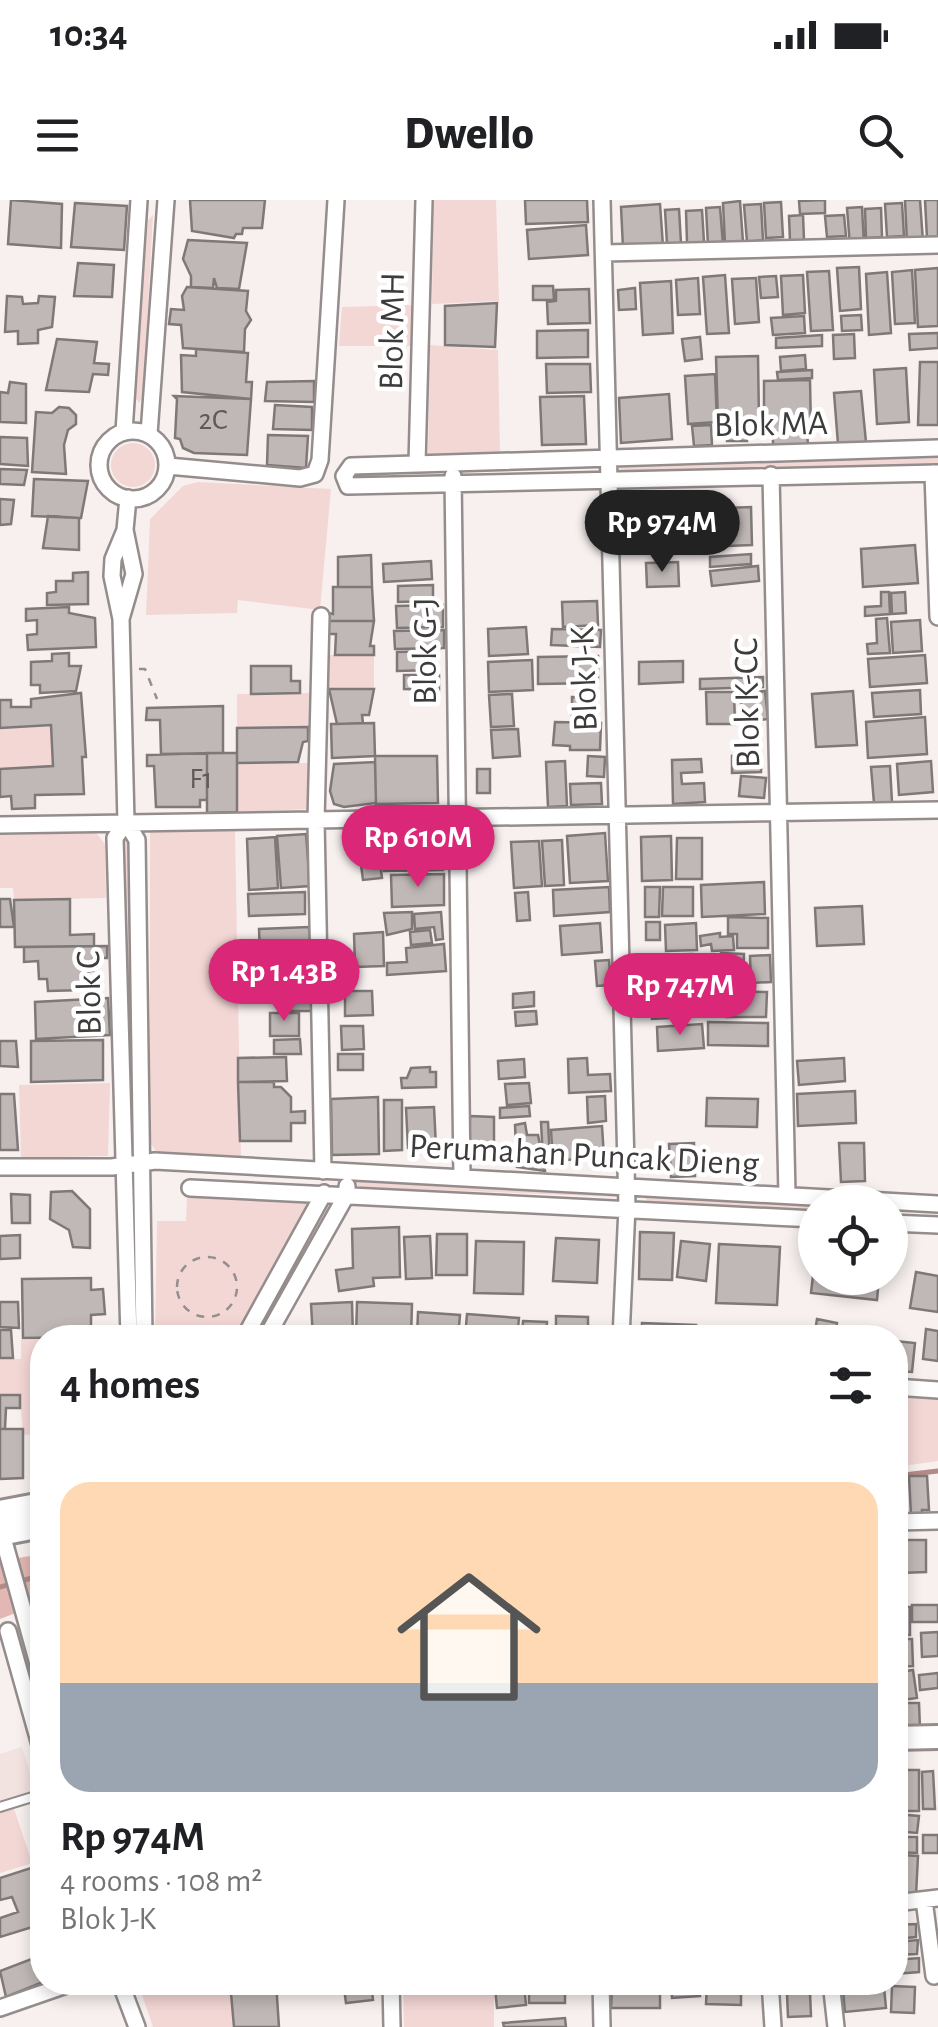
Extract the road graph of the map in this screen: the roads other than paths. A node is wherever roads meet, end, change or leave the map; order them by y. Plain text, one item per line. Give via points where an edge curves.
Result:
1 (139, 200) edge
2 (166, 200) edge
3 (336, 200) edge
4 (424, 200) edge
5 (602, 200) edge
6 (938, 246) edge
7 (604, 253) junction
8 (124, 432) junction
9 (149, 434) junction
10 (938, 448) edge
11 (606, 457) junction
12 (453, 463) junction
13 (417, 464) junction
14 (168, 466) junction
15 (936, 473) edge
16 (771, 475) junction
17 (606, 480) junction
18 (453, 484) junction
19 (128, 498) junction
20 (321, 616) dead end
21 (938, 617) edge
22 (778, 810) junction
23 (938, 810) edge
24 (618, 815) junction
25 (456, 818) junction
26 (126, 822) junction
27 (316, 822) junction
28 (0, 825) edge
29 (142, 1163) junction
30 (122, 1166) junction
31 (0, 1167) edge
32 (323, 1170) junction
33 (348, 1172) junction
34 (462, 1176) junction
35 (626, 1185) junction
36 (190, 1188) dead end
37 (324, 1194) junction
38 (347, 1194) junction
39 (787, 1195) junction
40 (938, 1204) edge
41 (627, 1207) junction
42 (798, 1218) edge
43 (908, 1224) edge
44 (938, 1225) edge
45 (128, 1325) edge
46 (144, 1325) edge
47 (251, 1325) edge
48 (273, 1325) edge
49 (622, 1325) edge
50 (908, 1388) edge
51 (938, 1390) edge
52 (30, 1511) edge
53 (908, 1522) edge
54 (938, 1522) edge
55 (30, 1526) edge
56 (1, 1527) edge
57 (30, 1629) edge
58 (8, 1631) dead end
59 (30, 1688) edge
60 (938, 1737) edge
61 (908, 1738) edge
62 (30, 1798) edge
63 (0, 1807) edge
64 (931, 1899) edge
65 (934, 1976) dead end
66 (38, 1995) edge
67 (125, 1995) edge
68 (392, 1995) edge
69 (601, 1995) edge
70 (771, 1995) edge
71 (832, 1995) edge
72 (0, 2008) edge
73 (137, 2027) edge
74 (392, 2027) edge
75 (602, 2027) edge
76 (773, 2027) edge
77 (836, 2027) edge

1 - 8 street
2 - 9 street
3 - 14 street via 315,474
4 - 13 street, Blok MH
5 - 7 street, Blok J-K
6 - 7 street
7 - 11 street, Blok J-K
8 - 9 street
8 - 19 street via 106,445 99,467 108,488
9 - 14 street via 163,447
10 - 11 street, Blok MA
11 - 12 street, Blok MA
11 - 17 street, Blok J-K
12 - 13 street, Blok MA
12 - 18 street, Blok G-J
13 - 18 street, Blok MA via 348,466 344,481
14 - 19 street via 159,487
15 - 16 street
15 - 21 street
16 - 17 street
16 - 22 street, Blok K-CC
17 - 18 street
17 - 24 street, Blok J-K
18 - 25 street, Blok G-J
19 - 26 street via 125,530 134,574 121,619
20 - 27 street
22 - 23 street
22 - 24 street
22 - 39 street, Blok K-CC
24 - 25 street
24 - 35 street, Blok J-K
25 - 27 street
25 - 34 street, Blok G-J
26 - 27 street
26 - 28 street
26 - 29 street via 138,840
26 - 30 street, Blok C via 115,838
27 - 32 street
29 - 30 street, Perumahan Puncak Dieng
29 - 32 street, Perumahan Puncak Dieng
29 - 46 street
30 - 31 street, Perumahan Puncak Dieng
30 - 45 street, Blok C
32 - 33 street, Perumahan Puncak Dieng
33 - 34 street, Perumahan Puncak Dieng
33 - 38 street
34 - 35 street, Perumahan Puncak Dieng
35 - 39 street, Perumahan Puncak Dieng
35 - 41 street, Blok J-K
36 - 37 street, Perumahan Puncak Dieng
37 - 38 street, Perumahan Puncak Dieng
37 - 47 street
38 - 41 street, Perumahan Puncak Dieng
38 - 48 street
39 - 40 street, Perumahan Puncak Dieng
41 - 42 street, Perumahan Puncak Dieng
41 - 49 street, Blok J-K
43 - 44 street
50 - 51 street
52 - 56 street
53 - 54 street
55 - 56 street
56 - 57 street
58 - 59 street
60 - 61 street
62 - 63 lane
64 - 65 street
66 - 72 street
67 - 73 street
68 - 74 street
69 - 75 street
70 - 76 street
71 - 77 street

